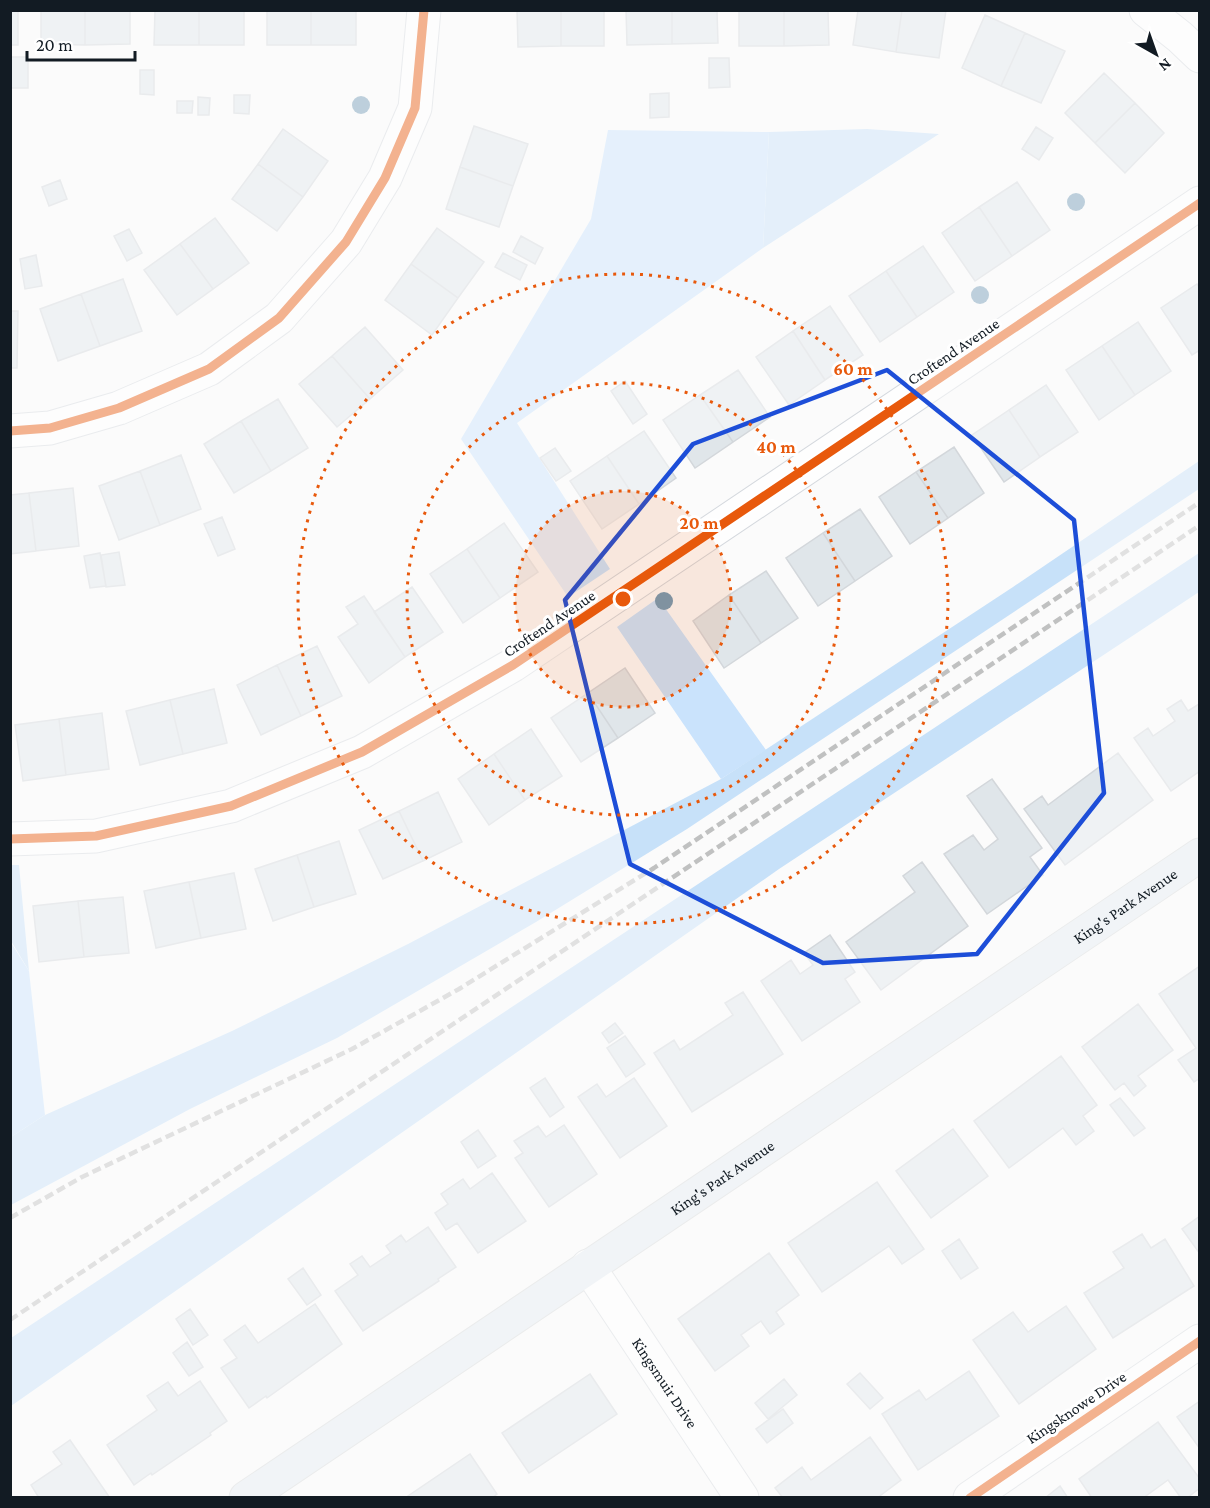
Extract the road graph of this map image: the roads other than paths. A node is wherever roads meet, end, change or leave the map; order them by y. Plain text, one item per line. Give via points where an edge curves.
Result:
1 (424, 10) edge
2 (1146, 10) edge
3 (1200, 56) edge
4 (1200, 203) edge
5 (10, 431) edge
6 (10, 839) edge
7 (1200, 855) edge
8 (588, 1266) junction
9 (1200, 1341) edge
10 (246, 1497) edge
11 (742, 1497) edge
12 (970, 1497) edge

1 - 5 street via 415,108 385,178 346,242 279,318 209,369 119,408 50,428
2 - 3 street
4 - 6 street, Croftend Avenue via 513,665 362,753 231,806 96,836
7 - 8 main road, King's Park Avenue
8 - 10 main road, King's Park Avenue
8 - 11 street, Kingsmuir Drive
9 - 12 street, Kingsknowe Drive

